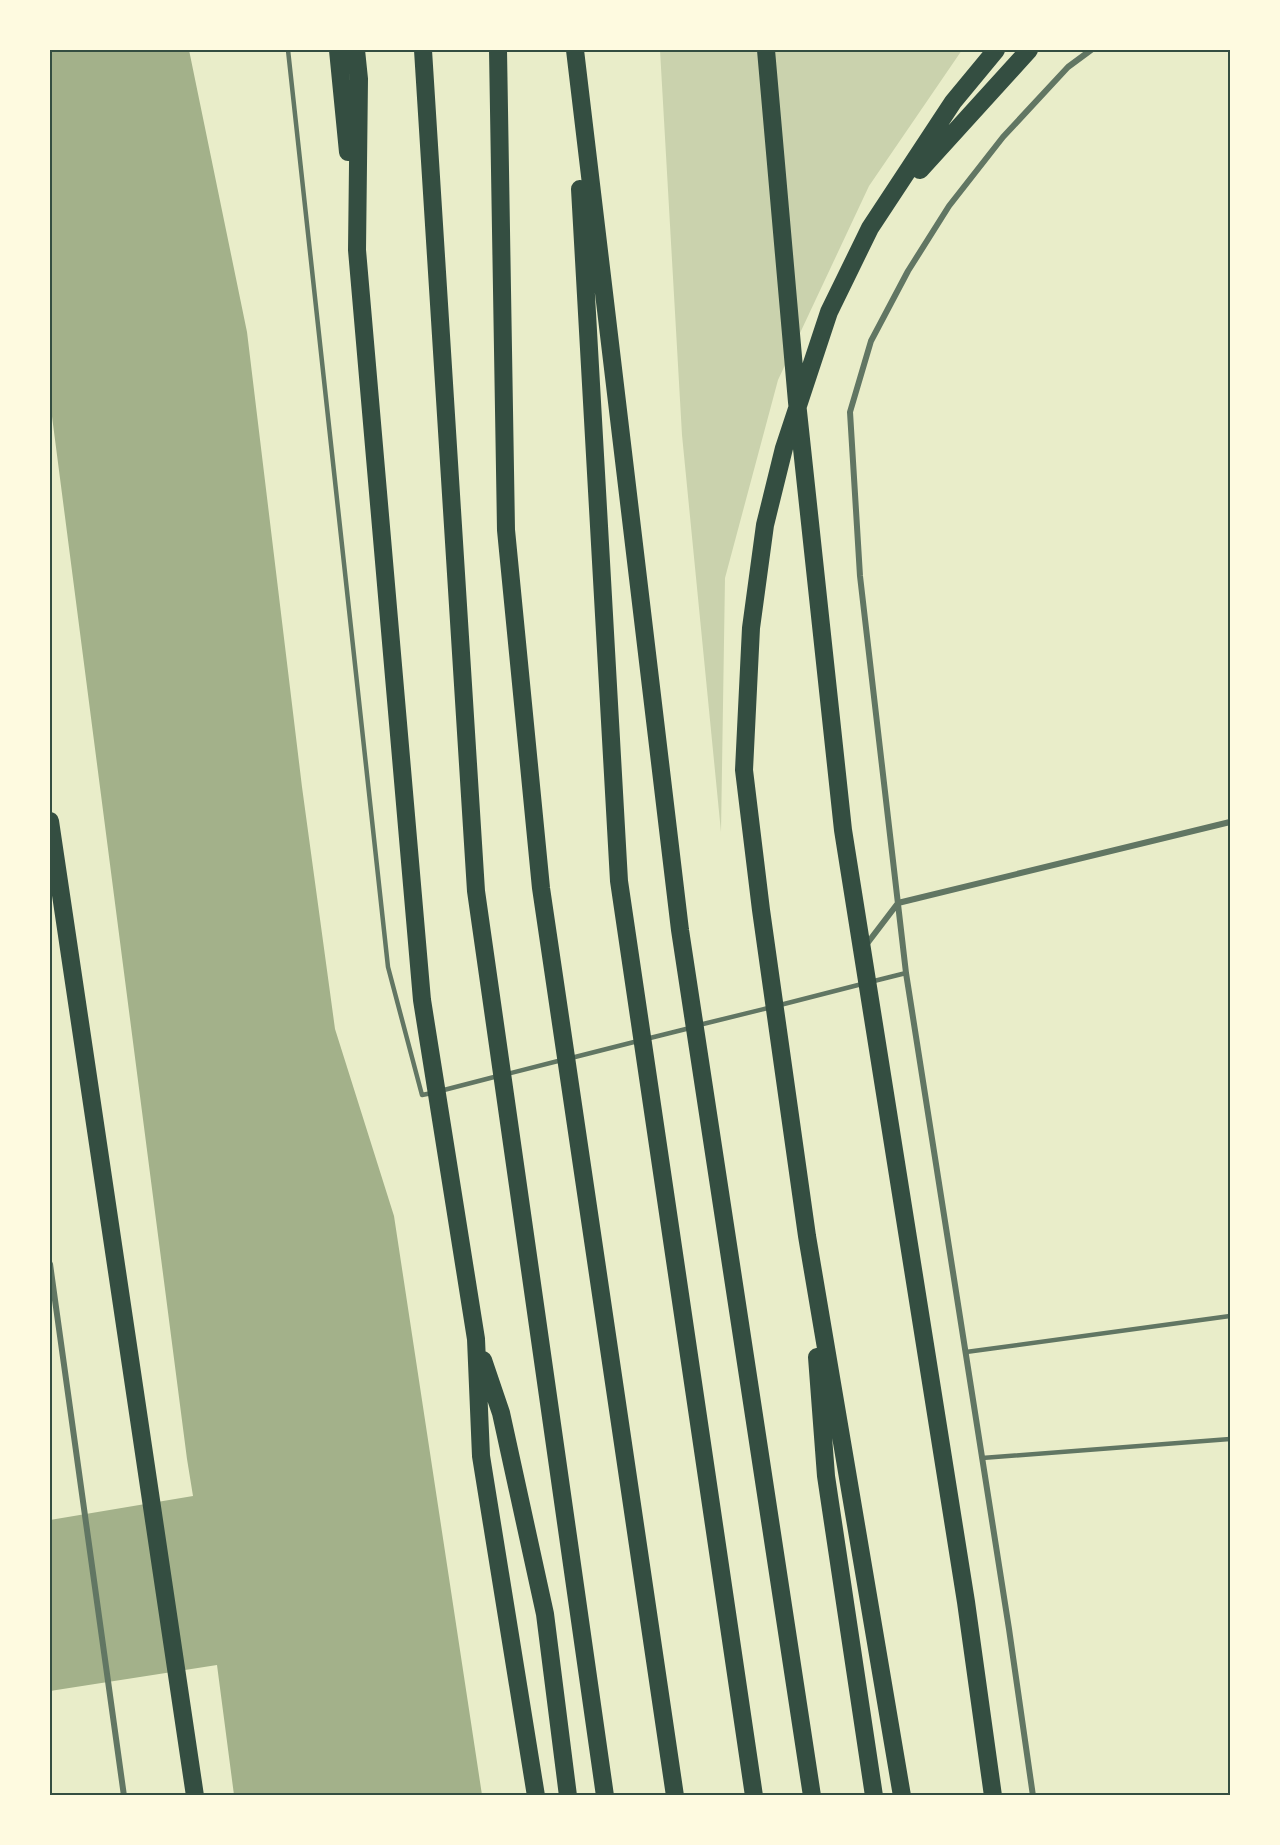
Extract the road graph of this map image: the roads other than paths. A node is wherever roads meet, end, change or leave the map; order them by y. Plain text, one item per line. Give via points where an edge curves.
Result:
1 (288, 50) edge
2 (338, 50) edge
3 (356, 50) edge
4 (423, 50) edge
5 (498, 50) edge
6 (574, 50) edge
7 (766, 50) edge
8 (996, 50) edge
9 (1029, 50) edge
10 (1091, 50) edge
11 (870, 228) junction
12 (357, 250) junction
13 (50, 821) edge
14 (1230, 822) edge
15 (898, 903) junction
16 (862, 950) junction
17 (906, 973) junction
18 (807, 1236) junction
19 (50, 1264) edge
20 (1230, 1316) edge
21 (476, 1339) junction
22 (966, 1352) junction
23 (1230, 1439) edge
24 (982, 1458) junction
25 (124, 1796) edge
26 (195, 1796) edge
27 (536, 1796) edge
28 (568, 1796) edge
29 (605, 1796) edge
30 (675, 1796) edge
31 (754, 1796) edge
32 (812, 1796) edge
33 (874, 1796) edge
34 (902, 1796) edge
35 (993, 1796) edge
36 (1033, 1796) edge

1 - 17 lane via 388,966 422,1095
2 - 12 highway
3 - 12 highway
4 - 29 highway via 476,891
5 - 30 highway via 506,530 541,888
6 - 31 highway via 619,881
6 - 32 highway via 680,930
7 - 16 highway via 797,402 843,830
8 - 11 highway via 954,102
9 - 11 highway
10 - 15 street via 1068,67 1003,136 949,206 871,341 850,412 860,576
11 - 18 highway via 829,312 784,448 765,525 751,628 744,770
12 - 21 highway via 422,1000
13 - 26 highway
14 - 15 street
15 - 16 street
15 - 17 street
16 - 35 highway via 966,1602
17 - 22 street
18 - 33 highway via 826,1476
18 - 34 highway
19 - 25 street
20 - 22 lane
21 - 27 highway via 481,1456
21 - 28 highway via 501,1413 545,1614
22 - 24 street
23 - 24 lane
24 - 36 street

